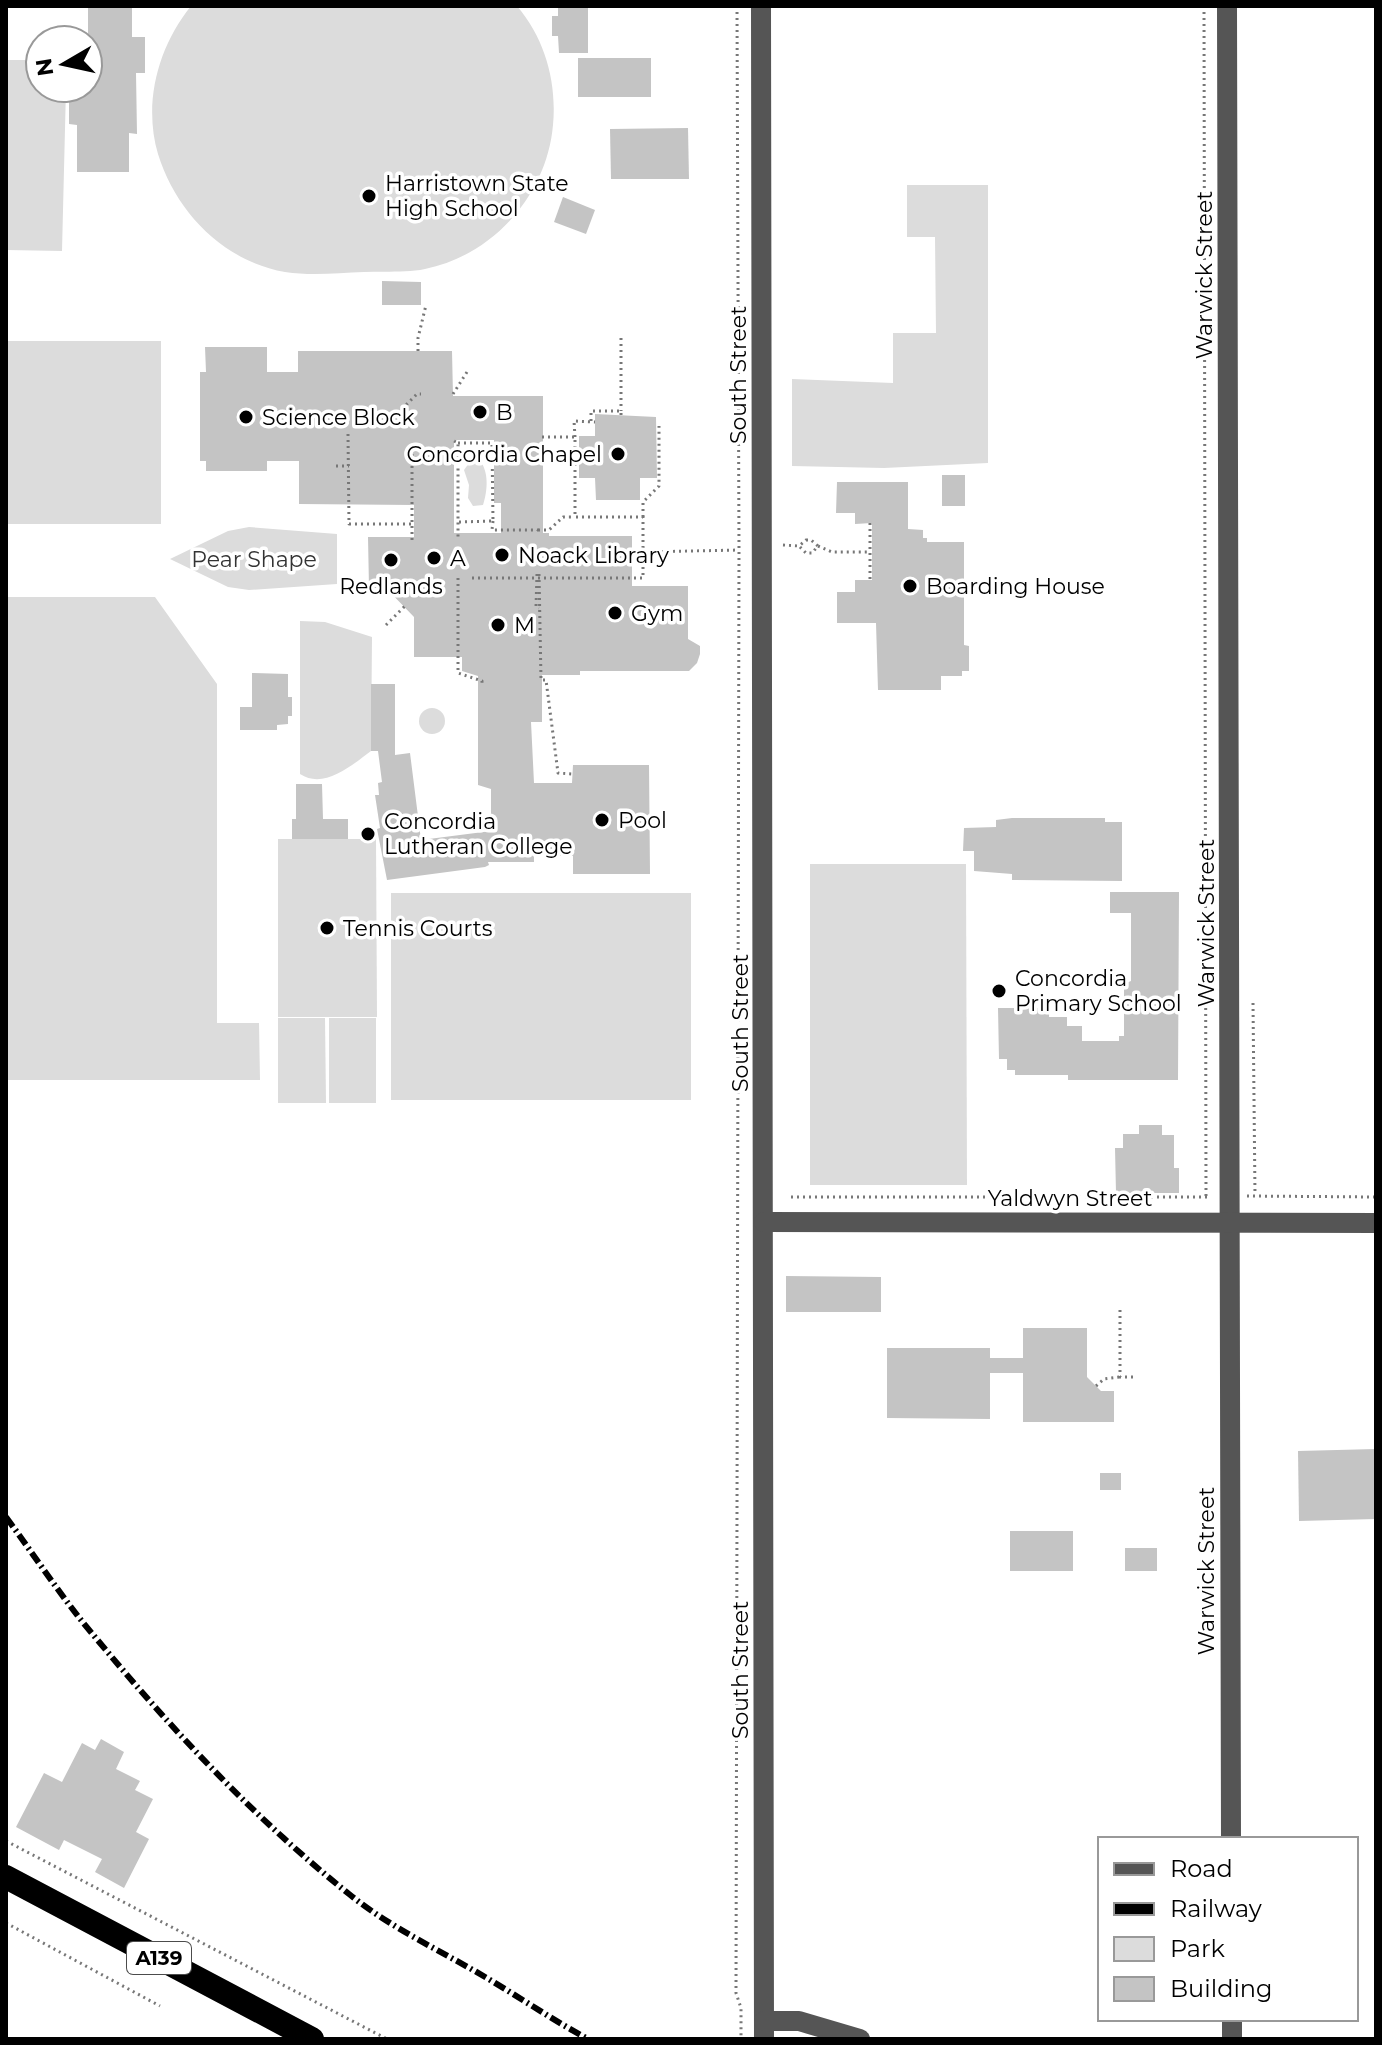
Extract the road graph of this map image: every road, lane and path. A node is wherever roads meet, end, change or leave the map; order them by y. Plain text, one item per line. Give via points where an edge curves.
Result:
1 (737, 6) edge
2 (761, 6) edge
3 (1204, 6) edge
4 (1227, 6) edge
5 (426, 305) dead end
6 (621, 338) dead end
7 (418, 351) dead end
8 (467, 372) dead end
9 (419, 393) dead end
10 (453, 394) dead end
11 (402, 409) dead end
12 (659, 426) dead end
13 (348, 434) dead end
14 (542, 437) dead end
15 (575, 437) junction
16 (412, 448) dead end
17 (336, 466) dead end
18 (349, 466) junction
19 (575, 517) junction
20 (643, 517) junction
21 (493, 521) junction
22 (458, 522) junction
23 (870, 523) dead end
24 (412, 524) junction
25 (458, 537) dead end
26 (412, 542) dead end
27 (781, 545) dead end
28 (799, 546) junction
29 (818, 546) junction
30 (739, 550) junction
31 (643, 552) junction
32 (870, 552) junction
33 (538, 576) junction
34 (458, 578) dead end
35 (472, 578) dead end
36 (870, 580) dead end
37 (405, 606) dead end
38 (386, 625) dead end
39 (482, 686) dead end
40 (572, 774) dead end
41 (1253, 1003) dead end
42 (1255, 1195) junction
43 (1230, 1196) junction
44 (791, 1197) dead end
45 (1206, 1197) junction
46 (1376, 1197) edge
47 (764, 1222) junction
48 (1230, 1222) junction
49 (1376, 1223) edge
50 (1120, 1310) dead end
51 (1120, 1377) junction
52 (1135, 1377) dead end
53 (1096, 1386) dead end
54 (1231, 1837) edge
55 (6, 1841) edge
56 (6, 1877) edge
57 (6, 1923) edge
58 (160, 2006) dead end
59 (764, 2030) edge
60 (312, 2039) edge
61 (387, 2039) edge
62 (741, 2039) edge
63 (860, 2039) edge

1 - 30 path
2 - 47 street, South Street
3 - 45 path
4 - 43 street, Warwick Street
5 - 7 path
6 - 15 path via 621,413 591,411 593,422 574,421
8 - 10 path
9 - 11 path
12 - 20 path via 659,486 643,502
13 - 18 path
14 - 15 path
15 - 19 path
16 - 24 path
17 - 18 path
18 - 24 path via 349,524
19 - 20 path
19 - 21 path via 563,517 549,530 538,531 492,530
20 - 31 path
21 - 22 path
21 - 22 path via 493,443 456,442
22 - 25 path
23 - 32 path
24 - 26 path
27 - 28 path
28 - 29 path via 809,539
28 - 29 path via 809,554
29 - 32 path via 832,552
30 - 31 path
30 - 62 path via 736,1993
31 - 33 path via 643,578
32 - 36 path
33 - 35 path
33 - 40 path via 541,680 546,680 558,773
34 - 39 path via 458,673 482,681
37 - 38 path
41 - 42 path
42 - 43 path
42 - 46 path
43 - 45 path
43 - 48 street, Warwick Street
44 - 45 path
47 - 48 street, Yaldwyn Street
47 - 59 street, South Street
48 - 49 street, Yaldwyn Street
48 - 54 street, Warwick Street
50 - 51 path
51 - 52 path
51 - 53 path
55 - 61 path
56 - 60 highway, A139
57 - 58 path
59 - 63 street via 799,2021

